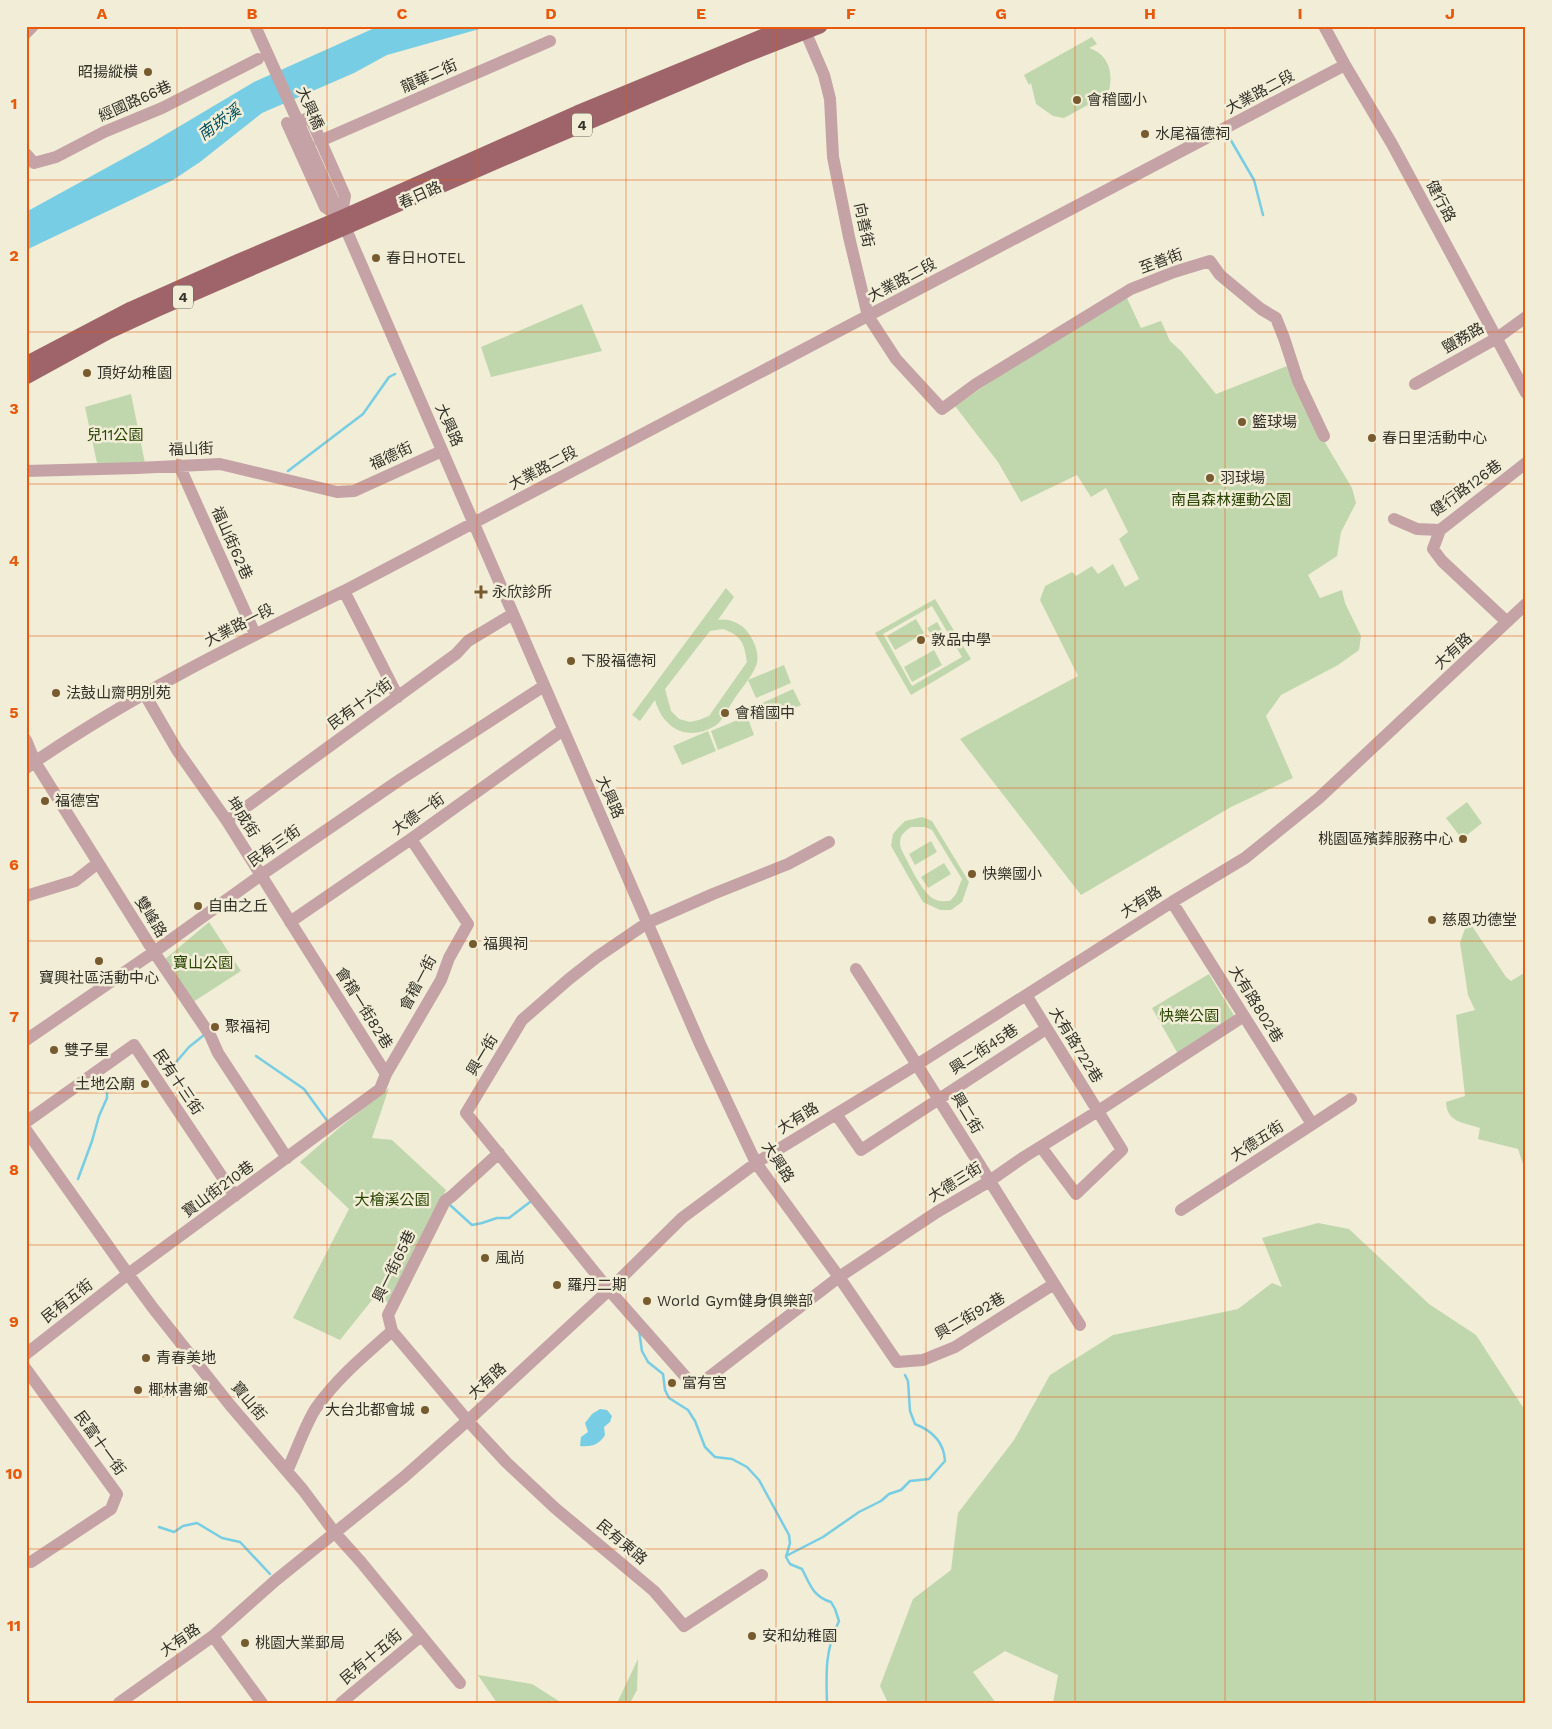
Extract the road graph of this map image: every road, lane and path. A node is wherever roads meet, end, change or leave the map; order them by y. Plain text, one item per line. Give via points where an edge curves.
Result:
1 (34, 26) edge
2 (255, 26) edge
3 (788, 26) edge
4 (820, 26) edge
5 (1324, 26) edge
6 (804, 29) edge
7 (26, 33) edge
8 (550, 41) dead end
9 (258, 59) dead end
10 (1345, 65) junction
11 (320, 141) junction
12 (26, 154) edge
13 (340, 217) junction
14 (868, 316) junction
15 (1526, 318) edge
16 (1496, 338) junction
17 (26, 363) edge
18 (26, 377) edge
19 (1415, 384) dead end
20 (1526, 393) edge
21 (942, 409) joint
22 (1324, 436) dead end
23 (442, 451) junction
24 (1526, 463) edge
25 (179, 465) junction
26 (26, 471) edge
27 (354, 491) joint
28 (1394, 519) dead end
29 (473, 523) junction
30 (1440, 530) junction
31 (344, 591) junction
32 (1526, 604) edge
33 (513, 614) junction
34 (1507, 622) junction
35 (255, 634) junction
36 (544, 686) junction
37 (144, 693) junction
38 (398, 697) junction
39 (563, 730) junction
40 (26, 740) edge
41 (30, 765) edge
42 (227, 821) junction
43 (411, 839) junction
44 (829, 842) dead end
45 (98, 863) junction
46 (261, 875) junction
47 (26, 896) edge
48 (1172, 902) junction
49 (290, 922) junction
50 (647, 923) junction
51 (154, 952) junction
52 (314, 960) joint
53 (856, 968) dead end
54 (1026, 995) junction
55 (1244, 1016) junction
56 (1046, 1028) junction
57 (26, 1040) edge
58 (918, 1064) junction
59 (386, 1074) junction
60 (939, 1098) junction
61 (1351, 1100) dead end
62 (1098, 1111) junction
63 (836, 1114) junction
64 (26, 1122) edge
65 (1312, 1124) junction
66 (327, 1129) joint
67 (26, 1130) edge
68 (1041, 1147) junction
69 (498, 1153) junction
70 (287, 1158) junction
71 (756, 1163) junction
72 (988, 1182) junction
73 (234, 1196) junction
74 (1180, 1210) dead end
75 (128, 1274) junction
76 (839, 1277) junction
77 (1054, 1284) junction
78 (609, 1290) junction
79 (1080, 1325) dead end
80 (392, 1331) junction
81 (26, 1354) edge
82 (897, 1362) joint
83 (26, 1369) edge
84 (691, 1382) joint
85 (468, 1421) junction
86 (287, 1471) junction
87 (335, 1533) junction
88 (31, 1562) dead end
89 (762, 1575) dead end
90 (214, 1636) junction
91 (421, 1636) junction
92 (460, 1683) dead end
93 (119, 1703) edge
94 (262, 1703) edge
95 (341, 1703) edge

1 - 7 street
2 - 13 street, 大興橋, bridge
3 - 13 main road, 春日路 / 4
4 - 6 main road, 春日路 / 4
5 - 10 street, 健行路
6 - 13 main road, 春日路 / 4 via 582,125
6 - 14 street, 向善街 via 824,74 830,99 834,157
8 - 11 street, 龍華二街
9 - 12 street, 經國路66巷 via 56,157 34,163
10 - 14 street, 大業路二段
10 - 16 street, 健行路 via 1392,144
11 - 13 street via 345,196
11 - 13 street via 310,117 288,125 325,207
13 - 17 main road, 春日路 / 4 via 131,309
13 - 18 main road, 春日路 / 4 via 134,319
13 - 23 street, 大興路
14 - 21 street, 向善街 via 896,359
14 - 29 street, 大業路二段
15 - 16 street, 鹽務路
16 - 19 street, 鹽務路
16 - 20 street, 健行路
21 - 22 street, 至善街 via 976,384 1131,289 1210,261 1220,275 1276,318 1298,382
23 - 27 street, 福德街
23 - 29 street, 大興路
24 - 30 street, 健行路126巷
25 - 26 street, 福山街
25 - 27 street, 福山街 via 220,464 337,492
25 - 35 street, 福山街62巷
28 - 30 street, 健行路126巷 via 1417,530
29 - 31 street, 大業路一段
29 - 33 street, 大興路
30 - 34 street via 1433,549
31 - 35 street, 大業路一段
31 - 38 street
32 - 34 street, 大有路
33 - 36 street, 大興路
33 - 38 street, 民有十六街 via 468,641 456,654
34 - 48 street, 大有路 via 1319,798 1269,840 1246,858
35 - 37 street, 大業路一段
36 - 39 street, 大興路
36 - 46 street, 民有三街
37 - 41 street, 大業路一段
37 - 42 street, 坤成街 via 177,750
38 - 42 street, 民有十六街
39 - 43 street, 大德一街
39 - 50 street, 大興路
40 - 41 street, 雙峰路
41 - 45 street, 雙峰路
42 - 46 street, 坤成街
43 - 49 street, 大德一街
43 - 59 street, 會稽一街 via 468,924 441,980
44 - 50 street, 興一街 via 788,864
45 - 47 street via 75,881
45 - 51 street, 雙峰路
46 - 49 street, 坤成街
46 - 51 street, 民有三街
48 - 54 street, 大有路
48 - 55 street, 大有路802巷
49 - 52 street, 坤成街
50 - 69 street, 興一街 via 583,968 522,1020 466,1113
50 - 71 street, 大興路
51 - 57 street, 民有三街
51 - 70 street, 雙峰路
52 - 59 street, 會稽一街82巷
53 - 58 street, 興二街
54 - 56 street, 大有路722巷
54 - 58 street, 大有路
55 - 62 street, 大德三街
55 - 65 street, 大有路802巷
56 - 60 street, 興二街45巷
56 - 62 street, 大有路722巷
58 - 60 street, 興二街
58 - 63 street, 大有路
59 - 66 street, 會稽一街 via 380,1089
60 - 63 street, 興二街45巷 via 861,1150
60 - 72 street, 興二街
61 - 65 street, 大德五街
62 - 68 street, 大德三街
62 - 68 street, 大有路722巷 via 1122,1150 1076,1194
63 - 71 street, 大有路
64 - 73 street, 民有十三街 via 134,1045
65 - 74 street, 大德五街
66 - 70 street, 寶山街210巷
67 - 75 street, 寶山街
68 - 72 street, 大德三街
69 - 78 street, 興一街
69 - 80 street, 興一街65巷 via 444,1201 388,1315
70 - 73 street, 寶山街210巷
71 - 76 street, 大興路
71 - 78 street, 大有路 via 682,1218
72 - 76 street, 大德三街
72 - 77 street, 興二街
73 - 75 street, 寶山街210巷
75 - 81 street, 民有五街
75 - 86 street, 寶山街 via 230,1405
76 - 82 street, 大興路
76 - 84 street, 大德三街 via 700,1384
77 - 79 street, 興二街
77 - 82 street, 興二街92巷 via 955,1348 924,1360
78 - 84 street, 興一街
78 - 85 street, 大有路
80 - 85 street
80 - 86 street via 351,1367 315,1409
83 - 88 street, 民富十一街 via 117,1494 111,1509
85 - 87 street, 大有路
85 - 89 street, 民有東路 via 555,1508 654,1591 684,1626
86 - 87 street, 寶山街
87 - 90 street, 大有路
87 - 91 street, 寶山街
90 - 93 street, 大有路
90 - 94 street
91 - 92 street, 寶山街
91 - 95 street, 民有十五街

